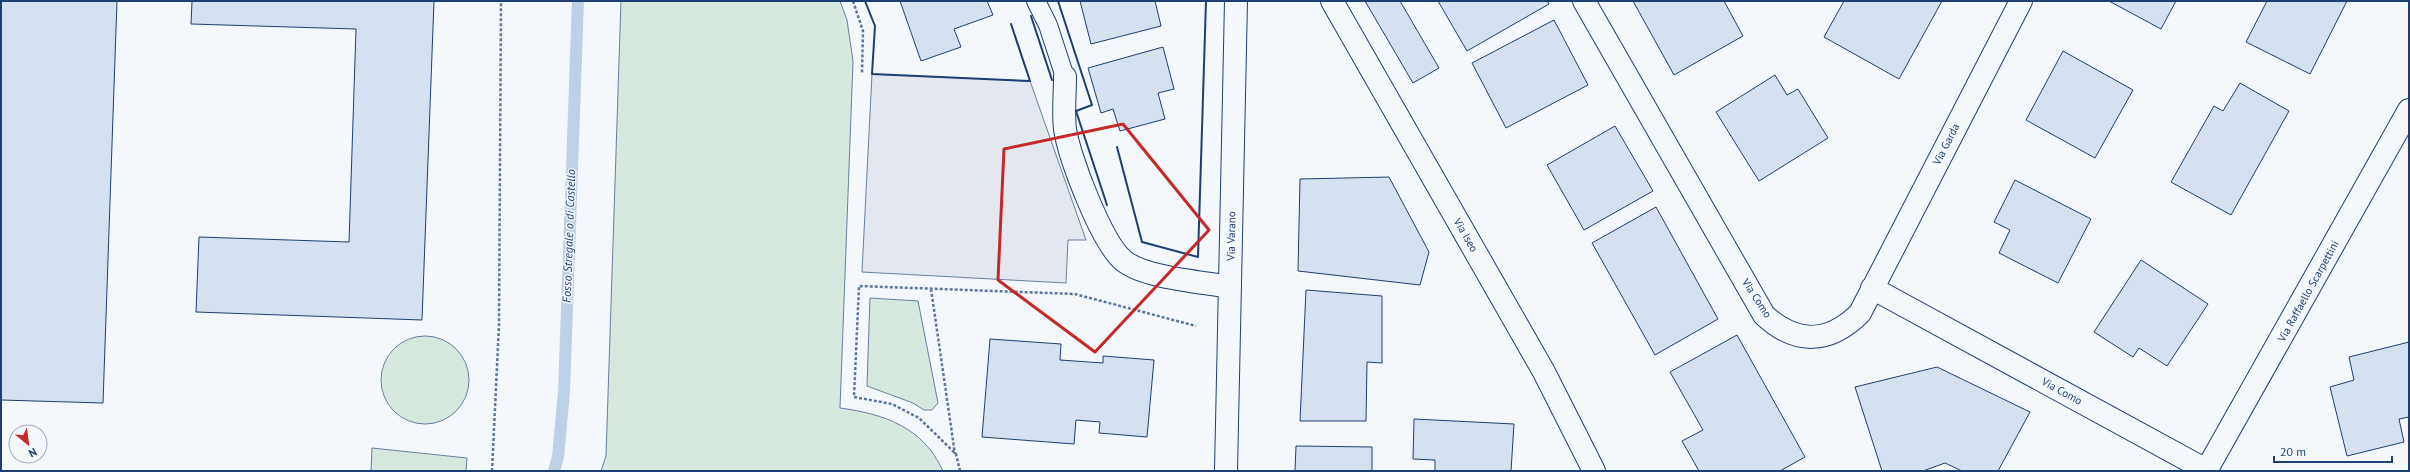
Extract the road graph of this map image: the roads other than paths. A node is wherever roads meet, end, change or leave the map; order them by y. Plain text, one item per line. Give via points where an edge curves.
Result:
1 (1036, 1) edge
2 (1236, 1) edge
3 (1332, 1) edge
4 (1584, 1) edge
5 (2021, 1) edge
6 (1065, 77) joint
7 (2408, 119) edge
8 (1230, 287) junction
9 (1872, 288) junction
10 (2206, 470) edge
11 (1226, 471) edge
12 (1594, 471) edge

1 - 6 lane via 1048,25
2 - 8 street, Via Varano
3 - 12 street, Via Iseo via 1544,372
4 - 9 street, Via Como via 1764,315 1778,327 1794,335 1812,337 1831,334 1847,326 1860,313
5 - 9 street, Via Garda
6 - 8 street via 1064,112 1069,147 1100,224 1114,249 1124,261 1153,274
7 - 10 street, Via Raffaello Scarpettini
8 - 11 street, Via Varano
9 - 10 street, Via Como

